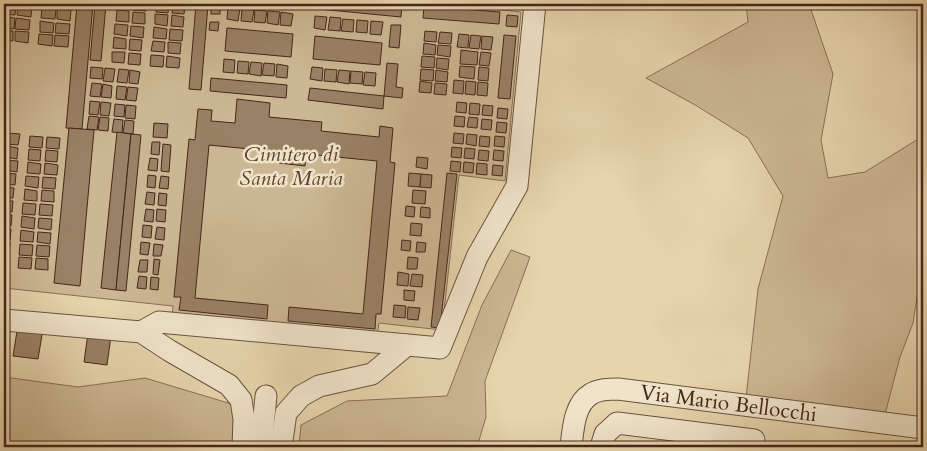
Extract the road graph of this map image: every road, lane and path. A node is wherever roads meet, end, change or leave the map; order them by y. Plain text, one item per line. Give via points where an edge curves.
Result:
1 (535, 4) edge
2 (4, 320) edge
3 (141, 332) junction
4 (407, 345) junction
5 (266, 396) dead end
6 (923, 428) edge
7 (243, 447) edge
8 (261, 447) edge
9 (281, 447) edge
10 (571, 447) edge
11 (601, 447) edge
12 (753, 447) edge

1 - 4 street via 517,186 477,257 440,348
2 - 3 street
3 - 4 street via 159,322
3 - 7 street via 229,385 241,400
4 - 9 street via 372,374 319,386 301,396 286,413
5 - 8 street
6 - 10 street, Via Mario Bellocchi via 618,389 590,394 582,402 577,411
11 - 12 street via 605,434 617,423 754,440

